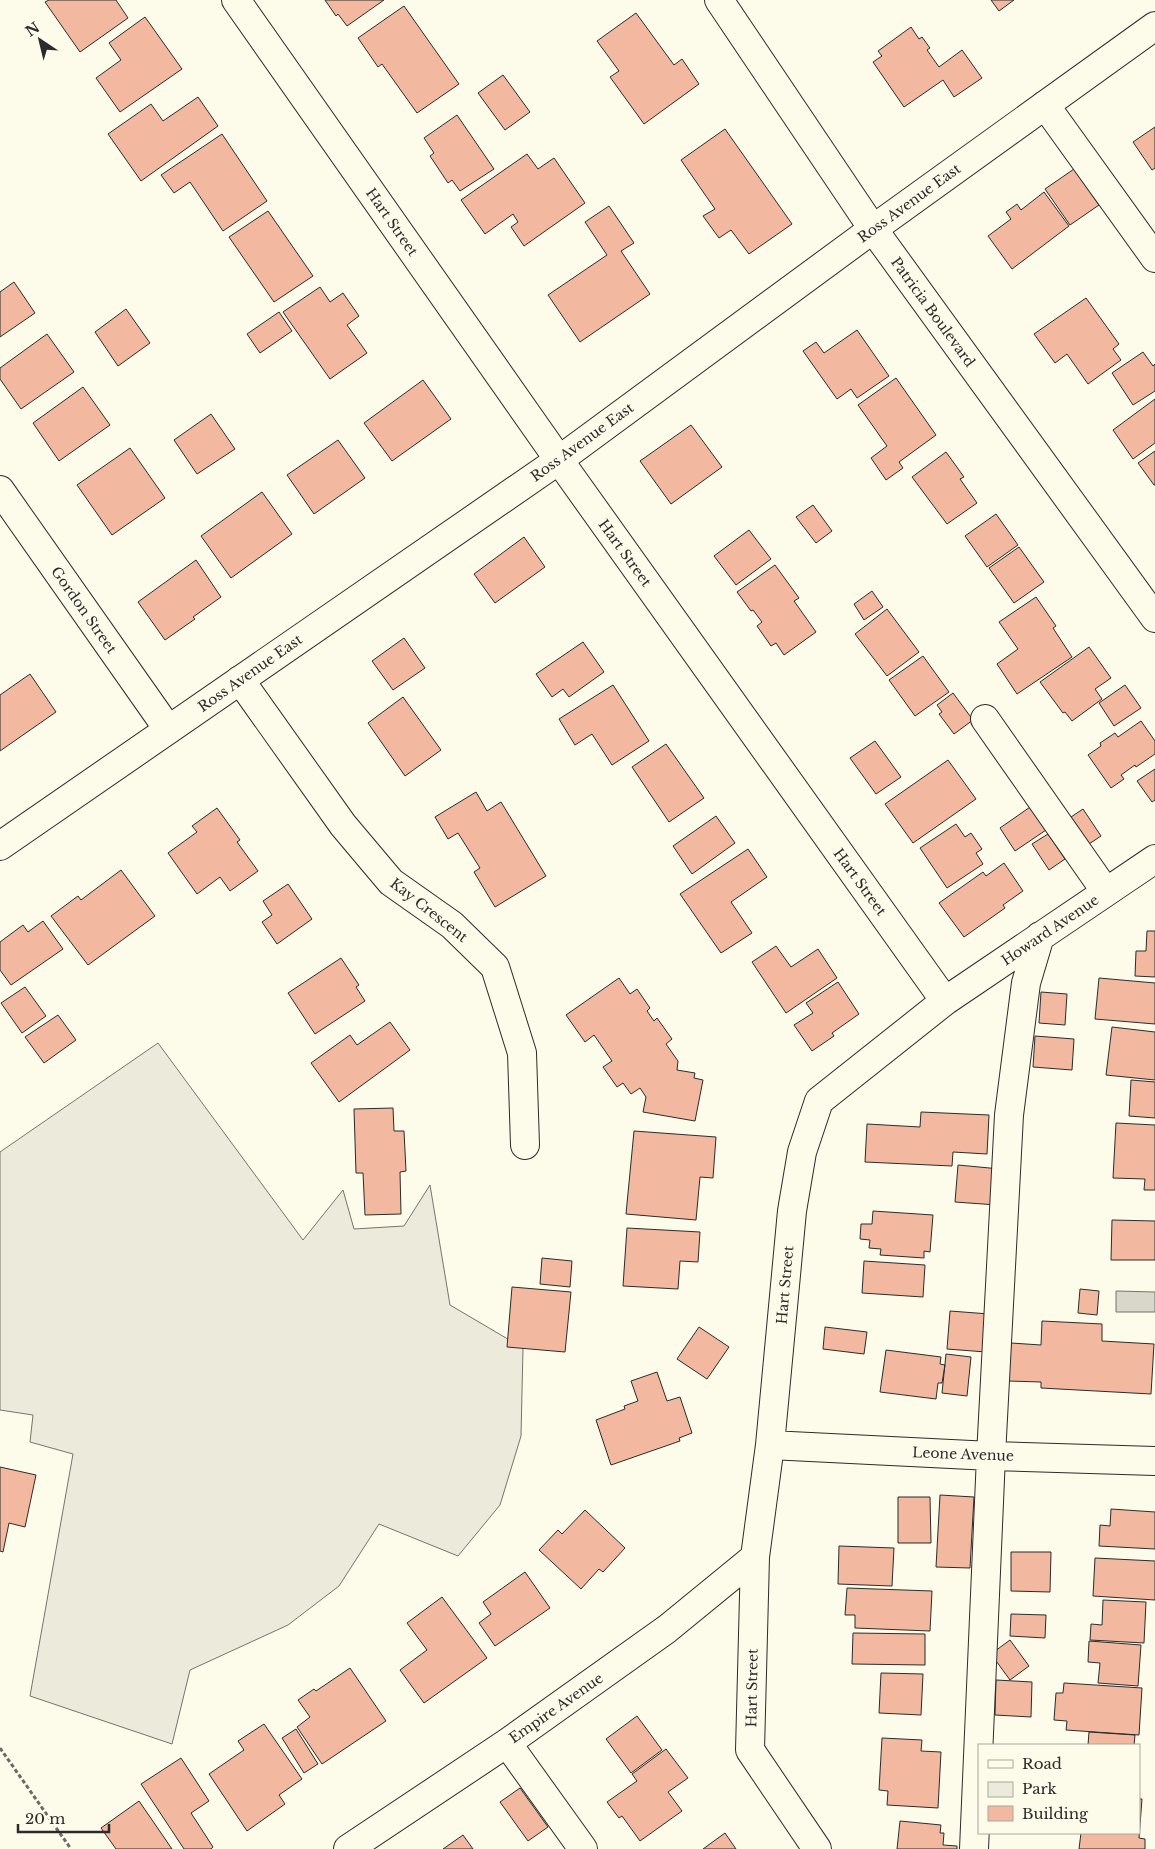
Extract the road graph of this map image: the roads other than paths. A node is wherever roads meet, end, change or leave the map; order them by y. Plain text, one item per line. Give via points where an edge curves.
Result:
1 (236, 0) edge
2 (720, 0) edge
3 (1155, 26) edge
4 (1045, 105) junction
5 (873, 229) junction
6 (1155, 258) edge
7 (559, 460) junction
8 (0, 490) edge
9 (1155, 618) edge
10 (240, 680) junction
11 (985, 719) dead end
12 (168, 729) junction
13 (0, 846) edge
14 (1155, 859) edge
15 (1106, 892) junction
16 (1040, 936) junction
17 (945, 1001) junction
18 (525, 1145) dead end
19 (770, 1446) junction
20 (990, 1456) junction
21 (1155, 1461) edge
22 (755, 1557) junction
23 (507, 1743) junction
24 (978, 1744) edge
25 (978, 1751) edge
26 (348, 1849) edge
27 (583, 1849) edge
28 (817, 1849) edge
29 (974, 1849) edge

1 - 7 street, Hart Street
2 - 5 street, Patricia Boulevard
3 - 4 street, Ross Avenue East
4 - 5 street, Ross Avenue East
4 - 6 street
5 - 7 street, Ross Avenue East
5 - 9 street, Patricia Boulevard
7 - 10 street, Ross Avenue East
7 - 17 street, Hart Street
8 - 12 street, Gordon Street
10 - 12 street, Ross Avenue East
10 - 18 street, Kay Crescent via 343,825 391,882 452,925 495,967 522,1053
11 - 15 street
12 - 13 street, Ross Avenue East
14 - 15 street, Howard Avenue
15 - 16 street, Howard Avenue
16 - 17 street, Howard Avenue
16 - 20 street via 1026,983 1009,1115
17 - 19 street, Hart Street via 819,1101 802,1152 792,1211
19 - 20 street, Leone Avenue
19 - 22 street, Hart Street
20 - 21 street, Leone Avenue
20 - 24 street
22 - 23 street, Empire Avenue via 667,1629
22 - 28 street, Hart Street via 750,1750
23 - 26 street, Empire Avenue
23 - 27 street
25 - 29 street

